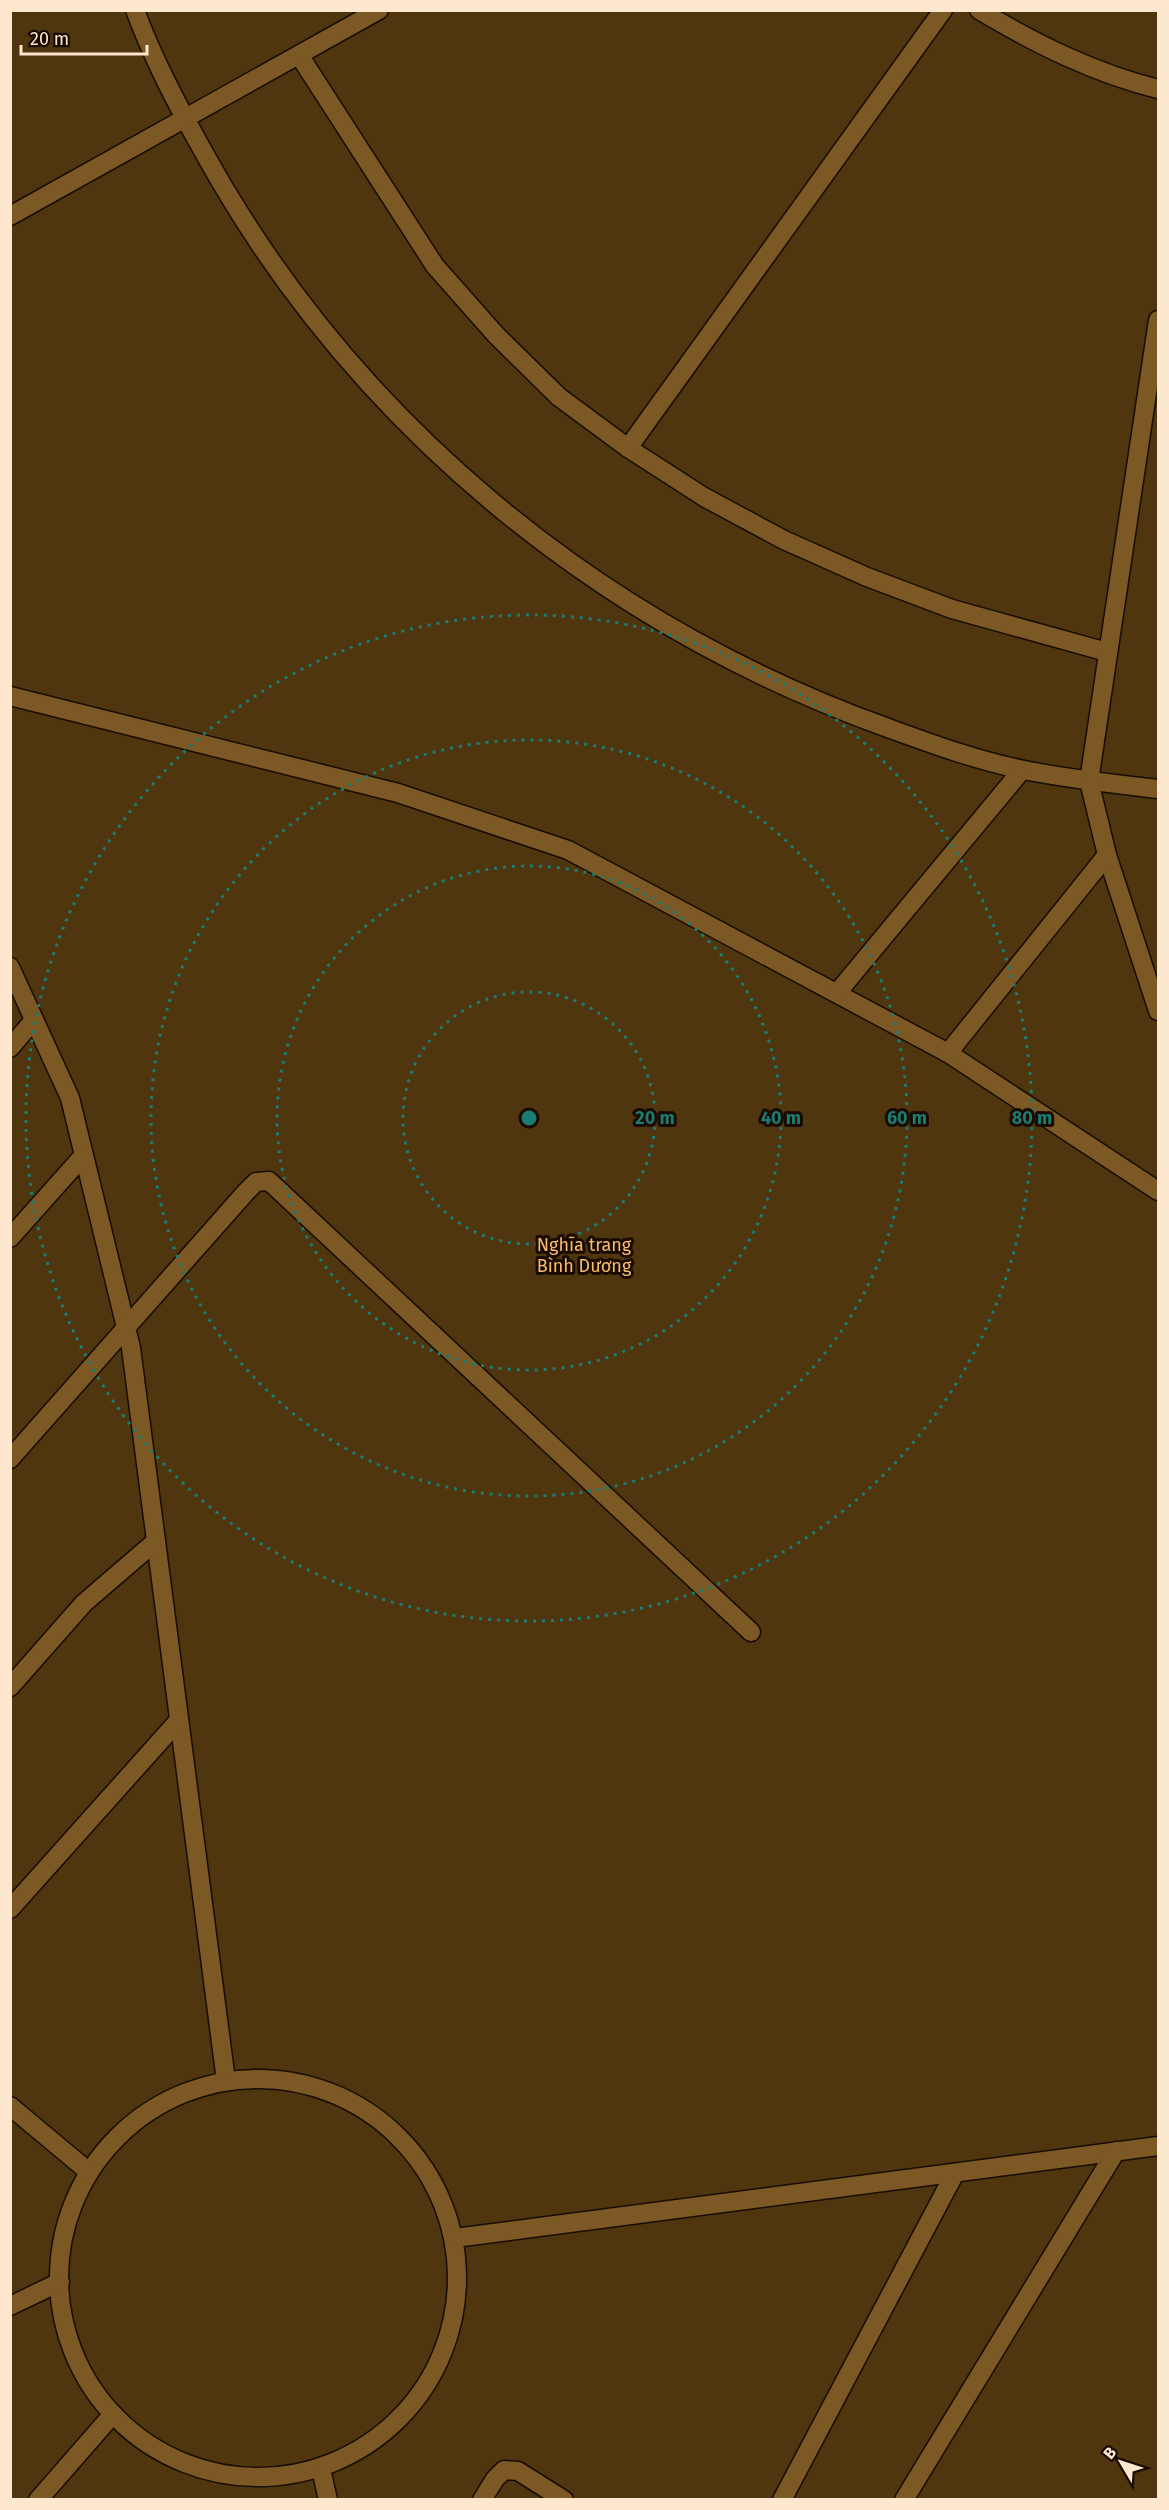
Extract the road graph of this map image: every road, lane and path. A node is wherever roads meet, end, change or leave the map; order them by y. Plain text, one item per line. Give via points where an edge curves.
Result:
1 (135, 10) edge
2 (379, 10) edge
3 (943, 10) edge
4 (979, 10) edge
5 (299, 55) junction
6 (1158, 89) edge
7 (186, 119) junction
8 (10, 216) edge
9 (1158, 320) edge
10 (628, 448) junction
11 (1107, 652) junction
12 (10, 696) edge
13 (1022, 770) junction
14 (1089, 781) junction
15 (1158, 789) edge
16 (1107, 855) junction
17 (10, 968) edge
18 (837, 993) junction
19 (1158, 1005) edge
20 (34, 1020) junction
21 (10, 1048) edge
22 (948, 1053) junction
23 (83, 1155) junction
24 (1158, 1191) edge
25 (10, 1238) edge
26 (126, 1326) junction
27 (10, 1459) edge
28 (156, 1541) junction
29 (752, 1632) dead end
30 (10, 1687) edge
31 (179, 1720) junction
32 (10, 1910) edge
33 (226, 2081) junction
34 (10, 2106) edge
35 (1158, 2146) edge
36 (1116, 2151) junction
37 (89, 2172) junction
38 (956, 2173) junction
39 (455, 2238) junction
40 (60, 2282) junction
41 (10, 2306) edge
42 (114, 2414) junction
43 (321, 2469) junction
44 (38, 2499) edge
45 (328, 2499) edge
46 (482, 2499) edge
47 (564, 2499) edge
48 (782, 2499) edge
49 (904, 2499) edge

1 - 7 lane
2 - 5 lane
3 - 10 lane
4 - 6 lane via 1073,61
5 - 7 lane
5 - 10 lane via 435,266 496,335 559,397
7 - 8 lane
7 - 13 lane via 223,188 273,264 329,337 389,406 524,529 667,626 757,675 852,715
9 - 11 lane
10 - 11 lane via 704,497 867,578 952,609
11 - 14 lane
12 - 18 lane via 398,793 568,850
13 - 14 lane
13 - 18 lane
14 - 15 lane
14 - 16 lane
16 - 19 lane
16 - 22 lane
17 - 20 lane
18 - 22 lane
20 - 21 lane
20 - 23 lane via 70,1098
22 - 24 lane
23 - 25 lane
23 - 26 lane
26 - 27 lane
26 - 28 lane
26 - 29 lane via 246,1192 256,1182 269,1181
28 - 30 lane via 84,1603
28 - 31 lane
31 - 32 lane
31 - 33 lane
33 - 37 lane via 164,2102 112,2142
33 - 39 lane via 287,2079 346,2098 363,2109 396,2132 434,2181
34 - 37 lane
35 - 36 lane
36 - 38 lane
36 - 49 lane
37 - 40 lane via 76,2196 59,2260
38 - 39 lane
38 - 48 lane
39 - 43 lane via 458,2296 444,2353 415,2403 372,2443
40 - 41 lane
40 - 42 lane via 63,2325 71,2345 88,2385
42 - 43 lane via 130,2434 189,2467 255,2479
42 - 44 lane
43 - 45 lane
46 - 47 lane via 504,2470 518,2471

